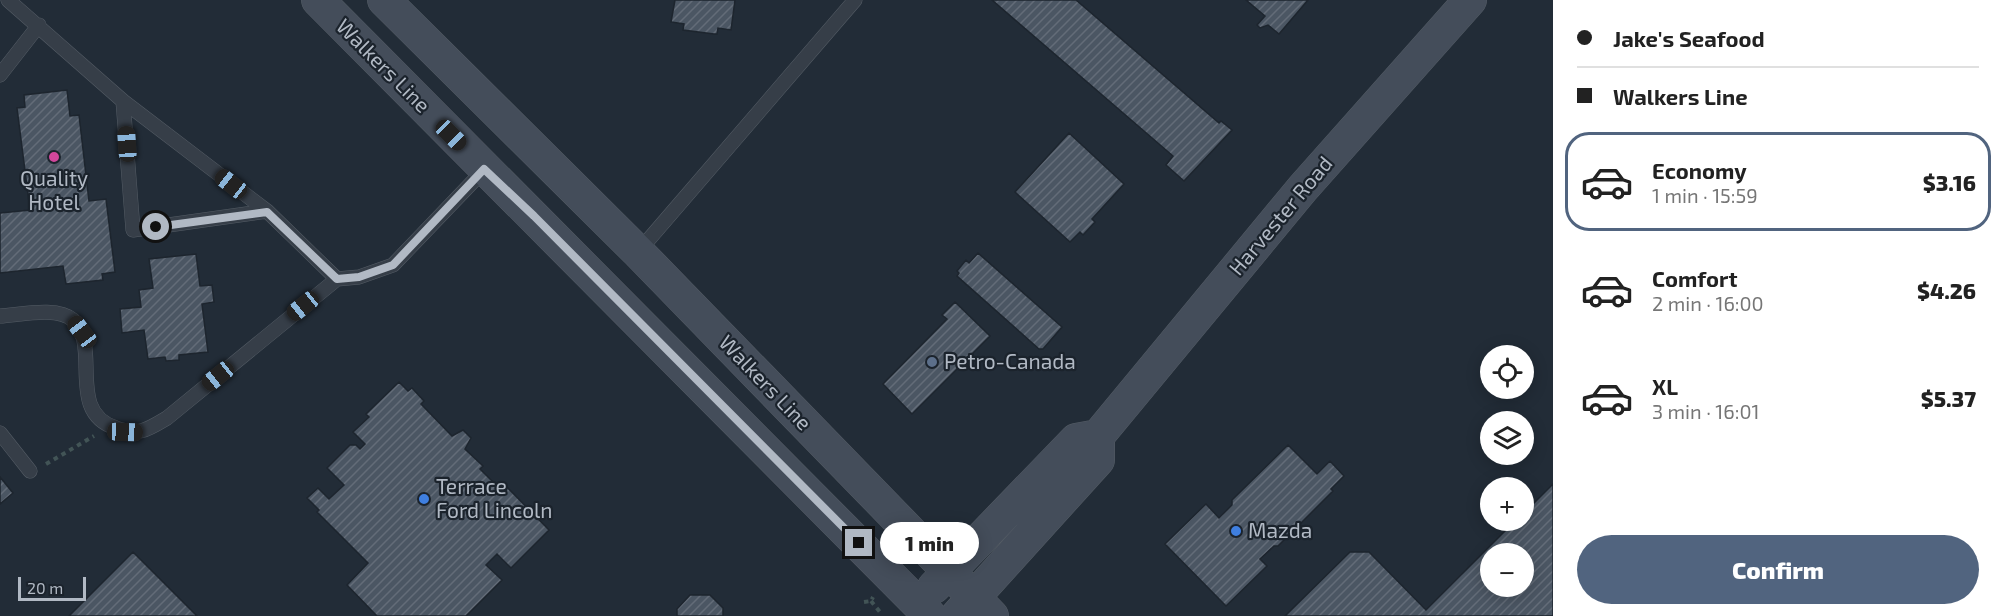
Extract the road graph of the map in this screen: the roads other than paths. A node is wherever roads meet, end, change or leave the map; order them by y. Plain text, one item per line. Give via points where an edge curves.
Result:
1 (8, 0) edge
2 (318, 0) edge
3 (384, 0) edge
4 (855, 0) edge
5 (1470, 0) edge
6 (39, 26) junction
7 (0, 75) edge
8 (123, 101) junction
9 (484, 169) junction
10 (267, 212) junction
11 (638, 252) junction
12 (337, 279) junction
13 (0, 316) edge
14 (0, 433) edge
15 (1098, 436) junction
16 (30, 471) road end
17 (949, 572) junction
18 (974, 610) edge
19 (909, 612) edge

1 - 6 lane
2 - 9 main road, Walkers Line
3 - 11 main road, Walkers Line
4 - 11 lane
5 - 15 main road, Harvester Road via 1304,188
6 - 7 lane
6 - 8 lane
8 - 10 lane
8 - 10 lane via 133,230
9 - 12 lane via 393,265 359,277
9 - 19 main road, Walkers Line via 534,216
10 - 12 lane
11 - 17 main road, Walkers Line
12 - 13 lane via 167,418 143,432 125,432 105,425 89,403 82,332 72,319 59,313
14 - 16 lane
15 - 17 main road via 1076,440
15 - 18 main road via 1098,460
17 - 18 main road, Walkers Line
17 - 19 main road

